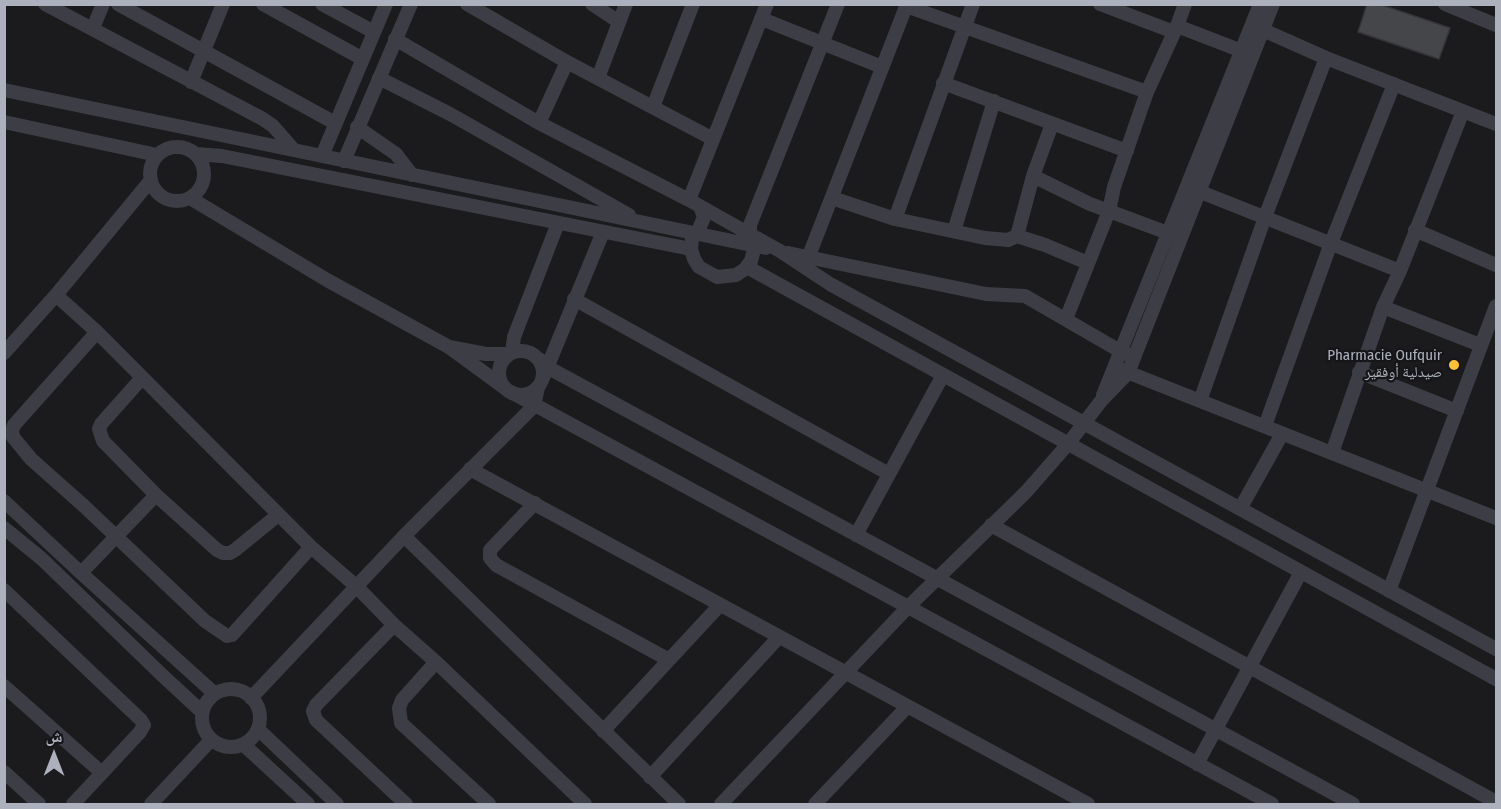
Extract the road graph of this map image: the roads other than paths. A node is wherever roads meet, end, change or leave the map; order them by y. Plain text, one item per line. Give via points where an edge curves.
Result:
1 (45, 4) edge
2 (103, 4) edge
3 (118, 4) edge
4 (223, 4) edge
5 (263, 4) edge
6 (322, 4) edge
7 (386, 4) edge
8 (411, 4) edge
9 (592, 4) edge
10 (626, 4) edge
11 (693, 4) edge
12 (767, 4) edge
13 (838, 4) edge
14 (973, 4) edge
15 (1100, 4) edge
16 (1185, 4) edge
17 (1260, 4) edge
18 (1273, 4) edge
19 (1445, 4) edge
20 (470, 5) edge
21 (907, 5) edge
22 (762, 19) junction
23 (619, 22) junction
24 (964, 25) junction
25 (1497, 25) edge
26 (93, 28) junction
27 (1176, 29) junction
28 (1263, 30) junction
29 (374, 32) junction
30 (395, 39) junction
31 (823, 43) junction
32 (1242, 51) junction
33 (204, 52) junction
34 (1326, 58) junction
35 (363, 59) junction
36 (567, 62) junction
37 (882, 67) junction
38 (379, 78) junction
39 (598, 78) junction
40 (191, 82) junction
41 (943, 83) junction
42 (1394, 84) junction
43 (4, 90) edge
44 (1147, 92) junction
45 (994, 101) junction
46 (653, 107) junction
47 (1463, 111) junction
48 (4, 122) edge
49 (335, 123) junction
50 (539, 123) junction
51 (1052, 124) junction
52 (1497, 124) edge
53 (357, 127) junction
54 (713, 140) junction
55 (294, 150) junction
56 (1126, 151) junction
57 (196, 154) junction
58 (157, 155) junction
59 (322, 156) junction
60 (344, 161) junction
61 (412, 175) junction
62 (1033, 176) junction
63 (151, 180) junction
64 (1198, 191) junction
65 (190, 198) junction
66 (832, 198) junction
67 (694, 203) junction
68 (1109, 211) junction
69 (1266, 217) junction
70 (895, 219) junction
71 (641, 222) junction
72 (558, 223) junction
73 (1416, 230) junction
74 (954, 231) junction
75 (603, 232) junction
76 (694, 233) junction
77 (1168, 233) junction
78 (1017, 236) junction
79 (752, 240) junction
80 (1331, 243) junction
81 (691, 249) junction
82 (780, 251) junction
83 (810, 253) dead end
84 (1088, 263) junction
85 (1497, 265) edge
86 (747, 267) junction
87 (1400, 271) junction
88 (56, 295) junction
89 (574, 299) junction
90 (1497, 306) edge
91 (1383, 307) junction
92 (1066, 319) junction
93 (97, 332) junction
94 (1480, 345) junction
95 (449, 347) junction
96 (1120, 351) junction
97 (4, 353) edge
98 (511, 353) junction
99 (1134, 357) junction
100 (1114, 367) junction
101 (1128, 372) junction
102 (1359, 372) junction
103 (542, 373) junction
104 (943, 375) junction
105 (142, 378) junction
106 (508, 390) junction
107 (1101, 401) junction
108 (1200, 401) junction
109 (534, 406) junction
110 (1457, 411) junction
111 (1084, 424) junction
112 (1265, 426) junction
113 (1282, 434) junction
114 (1068, 444) junction
115 (1332, 453) junction
116 (471, 469) junction
117 (889, 474) junction
118 (1428, 491) junction
119 (156, 495) junction
120 (4, 501) edge
121 (535, 503) junction
122 (1240, 509) junction
123 (278, 515) junction
124 (1497, 518) edge
125 (991, 525) junction
126 (4, 528) edge
127 (856, 535) junction
128 (404, 536) junction
129 (116, 537) junction
130 (310, 547) junction
131 (1301, 572) junction
132 (81, 573) junction
133 (936, 579) junction
134 (356, 586) junction
135 (4, 590) edge
136 (1389, 591) junction
137 (720, 605) junction
138 (908, 607) junction
139 (394, 625) junction
140 (779, 637) junction
141 (1497, 649) edge
142 (669, 660) junction
143 (436, 662) junction
144 (1249, 667) junction
145 (844, 673) junction
146 (1497, 679) edge
147 (4, 686) edge
148 (215, 694) junction
149 (251, 698) junction
150 (907, 707) junction
151 (202, 711) junction
152 (258, 729) junction
153 (1215, 730) junction
154 (603, 731) junction
155 (212, 740) junction
156 (244, 745) junction
157 (1197, 764) junction
158 (4, 772) edge
159 (102, 773) junction
160 (650, 777) junction
161 (579, 802) edge
162 (1497, 802) edge
163 (1080, 803) edge
164 (39, 804) edge
165 (73, 804) edge
166 (151, 804) edge
167 (308, 804) edge
168 (337, 804) edge
169 (406, 804) edge
170 (489, 804) edge
171 (679, 804) edge
172 (721, 804) edge
173 (815, 804) edge
174 (1272, 804) edge
175 (1353, 804) edge

1 - 26 street
2 - 26 street
3 - 33 street
4 - 33 street
5 - 35 street
6 - 29 street
7 - 29 street
8 - 30 street
9 - 23 street
10 - 23 street
11 - 46 street
12 - 22 street
13 - 31 street
14 - 24 street
15 - 27 street
16 - 27 street
17 - 32 street
18 - 28 street
19 - 25 street
20 - 36 street
21 - 24 street
21 - 37 street
22 - 31 street
22 - 54 street
23 - 39 street
24 - 41 street
24 - 44 street
26 - 40 street
27 - 32 street
27 - 44 street
28 - 34 street
28 - 64 street
29 - 35 street
30 - 38 street
30 - 50 street
31 - 37 street
31 - 79 street via 750,225
32 - 77 street
33 - 40 street
33 - 49 street
34 - 42 street
34 - 69 street
35 - 49 street
36 - 39 street
36 - 50 street
37 - 66 street
38 - 53 street
38 - 71 street
39 - 46 street
40 - 55 street via 263,119
41 - 45 street
41 - 70 street
42 - 47 street
42 - 80 street
43 - 55 street
44 - 56 street
45 - 51 street
45 - 74 street
46 - 54 street
47 - 52 street
47 - 73 street
48 - 58 street
49 - 59 street
50 - 67 street
51 - 56 street
51 - 62 street
53 - 60 street
53 - 61 street via 396,154
54 - 67 street
55 - 59 street
56 - 68 street
57 - 58 street via 172,147
57 - 65 street via 204,178
57 - 72 street
58 - 63 street via 150,170
59 - 60 street
60 - 61 street
61 - 71 street
62 - 68 street
62 - 78 street
63 - 65 street via 152,187 165,198
63 - 88 street
64 - 69 street
64 - 99 street
65 - 95 street
66 - 70 street
66 - 83 street
67 - 76 street via 704,217
67 - 79 street
68 - 77 street
68 - 84 street
69 - 80 street
69 - 108 street
70 - 74 street
71 - 76 street
72 - 75 street
72 - 98 street
73 - 85 street
73 - 87 street
74 - 78 street via 996,240
75 - 81 street
75 - 89 street
76 - 79 street
76 - 81 street
77 - 96 street
78 - 84 street
79 - 82 street
79 - 86 street
80 - 87 street
80 - 112 street
81 - 86 street via 699,267 717,277 727,278
82 - 92 street via 986,294 1025,296
82 - 111 street via 830,284
84 - 92 street
86 - 104 street
87 - 91 street
88 - 93 street
88 - 97 street
89 - 103 street
89 - 117 street
90 - 94 street
91 - 94 street
91 - 102 street
92 - 96 street
93 - 105 street
93 - 129 street via 12,431 31,459
94 - 110 street
95 - 98 street via 486,354
95 - 106 street
96 - 99 street
96 - 100 street
98 - 103 street via 526,351
98 - 106 street via 502,362 499,376
99 - 101 street
100 - 101 street
100 - 107 street
101 - 107 street
101 - 108 street
102 - 110 street
102 - 115 street
103 - 106 street via 526,394
103 - 109 street
103 - 127 street
104 - 114 street
104 - 117 street
105 - 119 street via 99,429 103,441
105 - 123 street
106 - 109 street
107 - 111 street
108 - 112 street
109 - 116 street
109 - 138 street
110 - 118 street
111 - 114 street
111 - 122 street
112 - 113 street
113 - 115 street
113 - 122 street
114 - 125 street
114 - 131 street
115 - 118 street
116 - 121 street
116 - 128 street
117 - 127 street
118 - 124 street
118 - 136 street
119 - 123 street via 223,552 236,550
119 - 129 street
120 - 132 street
121 - 137 street
121 - 142 street via 490,550 490,558 496,565
122 - 136 street
123 - 130 street
125 - 133 street
125 - 144 street
126 - 151 street via 42,559
127 - 133 street
128 - 134 street
128 - 154 street
129 - 130 street via 205,621 227,636
129 - 132 street
130 - 134 street
131 - 144 street
131 - 146 street
132 - 148 street
133 - 138 street
133 - 153 street
134 - 139 street
134 - 149 street
135 - 159 street via 144,725
136 - 141 street
137 - 140 street
137 - 142 street
138 - 145 street
138 - 157 street
139 - 143 street
139 - 169 street via 313,711 315,720
140 - 145 street
140 - 160 street
142 - 154 street
143 - 161 street
143 - 170 street via 402,700 401,723
144 - 153 street
144 - 162 street
145 - 150 street
145 - 172 street
147 - 159 street
148 - 149 street via 234,689
148 - 151 street
149 - 152 street via 258,707
150 - 163 street
150 - 173 street
151 - 155 street via 203,727
152 - 156 street
152 - 168 street
153 - 157 street
153 - 175 street
154 - 160 street
155 - 156 street via 234,748
155 - 166 street
156 - 167 street
157 - 174 street
158 - 164 street
159 - 165 street
160 - 171 street

